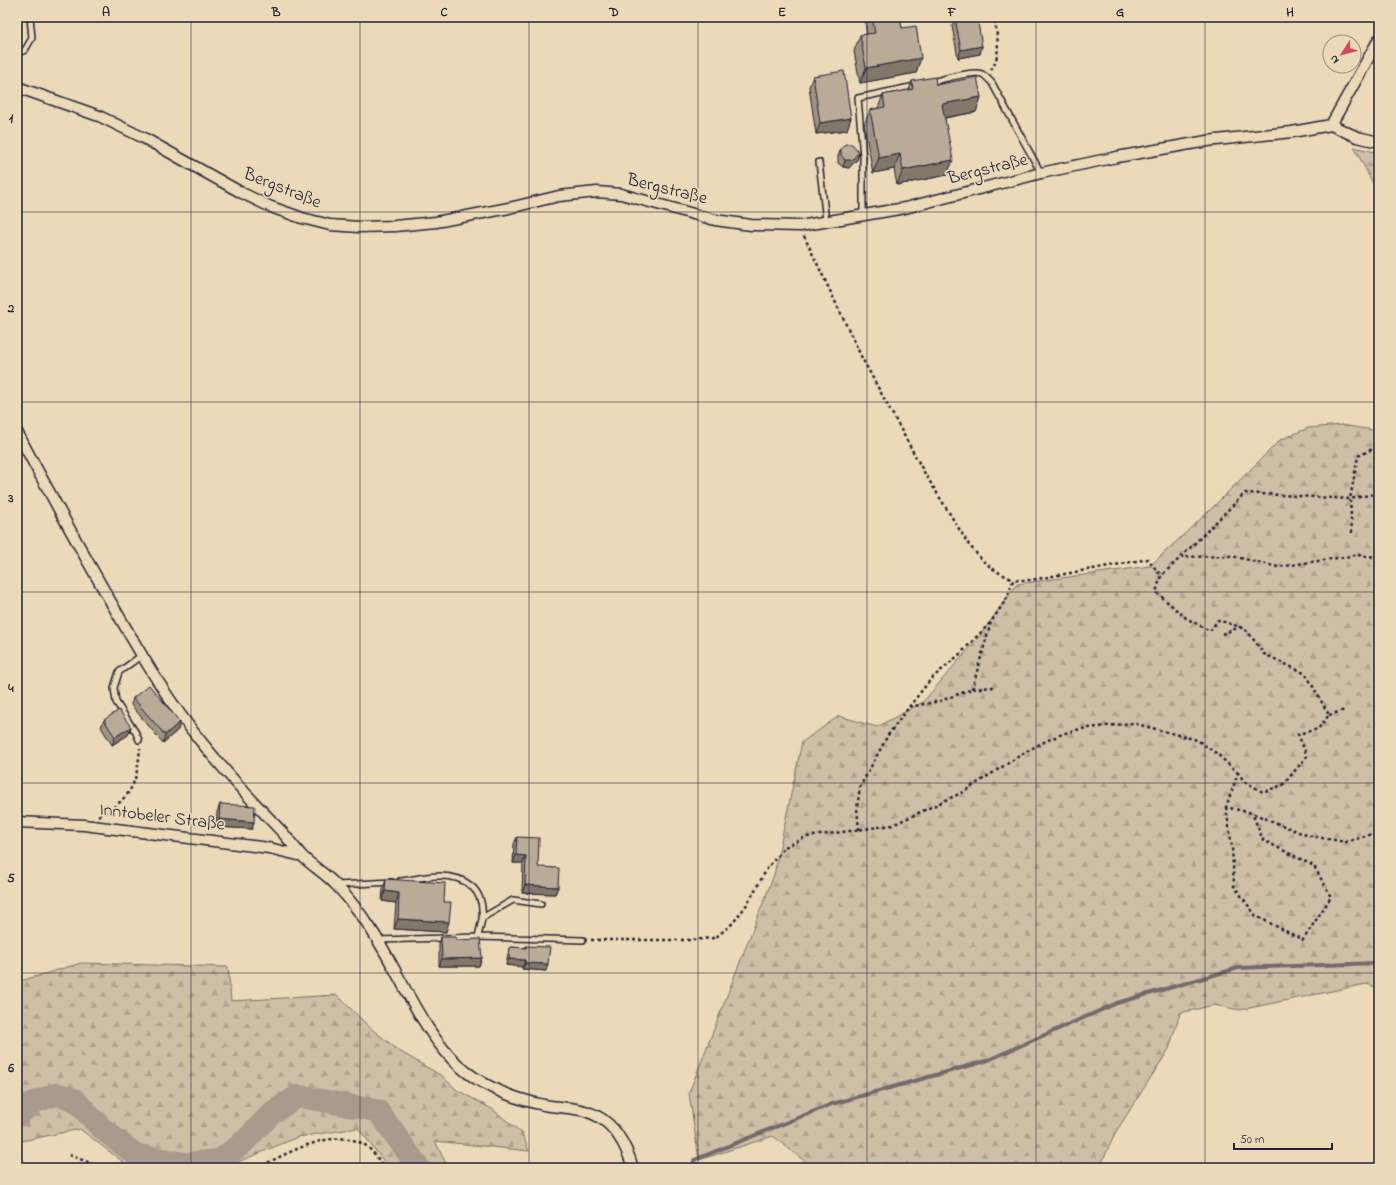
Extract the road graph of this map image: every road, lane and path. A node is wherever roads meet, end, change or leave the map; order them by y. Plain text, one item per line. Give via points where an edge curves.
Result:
1 (30, 17) edge
2 (994, 17) edge
3 (1379, 39) edge
4 (17, 54) edge
5 (986, 77) junction
6 (925, 84) edge
7 (917, 85) edge
8 (17, 87) edge
9 (1331, 125) junction
10 (1379, 142) edge
11 (819, 162) dead end
12 (1041, 173) junction
13 (863, 216) junction
14 (826, 221) junction
15 (800, 226) junction
16 (17, 432) edge
17 (1379, 446) edge
18 (1379, 493) edge
19 (1350, 499) junction
20 (1352, 533) dead end
21 (1181, 557) junction
22 (1379, 557) edge
23 (1161, 576) junction
24 (1013, 580) junction
25 (991, 622) junction
26 (1240, 627) junction
27 (1222, 634) dead end
28 (142, 655) junction
29 (994, 688) dead end
30 (972, 689) junction
31 (909, 707) junction
32 (1345, 710) dead end
33 (1329, 715) junction
34 (139, 740) joint
35 (1238, 773) junction
36 (1226, 807) junction
37 (1252, 813) junction
38 (17, 822) edge
39 (84, 824) junction
40 (859, 830) junction
41 (1379, 832) edge
42 (302, 856) junction
43 (337, 885) junction
44 (541, 904) dead end
45 (482, 918) junction
46 (478, 937) junction
47 (378, 940) junction
48 (583, 940) joint
49 (69, 1155) dead end
50 (104, 1168) edge
51 (258, 1168) edge
52 (384, 1168) edge
53 (632, 1168) edge

1 - 4 lane via 32,38 24,50
2 - 5 path via 998,48 995,65
3 - 9 street
5 - 6 lane via 982,74 969,74
5 - 12 lane via 992,82
7 - 13 lane via 858,98 863,157
8 - 15 street, Bergstraße via 99,116 271,207 330,225 395,226 436,222 559,196 597,192 621,194 715,220 751,225
9 - 10 street via 1357,137
9 - 12 street, Bergstraße via 1207,141
11 - 14 lane
12 - 13 street, Bergstraße via 905,208
13 - 14 street, Bergstraße
14 - 15 street, Bergstraße
15 - 24 path via 862,358 924,472 969,545 984,562
16 - 28 street
17 - 19 path via 1358,456
18 - 19 path
19 - 20 path
19 - 21 path via 1245,493
21 - 22 path via 1232,556 1278,567 1357,555
21 - 23 path
23 - 24 path via 1148,559 1031,580
23 - 26 path via 1156,592 1186,618 1210,630 1218,620
24 - 25 path via 1006,598
25 - 30 path
25 - 31 path via 931,679
26 - 27 path
26 - 33 path via 1248,632 1264,654 1306,674
28 - 34 lane via 119,672 114,688 116,702
28 - 42 street via 201,742
29 - 30 path
30 - 31 path via 940,701
31 - 40 path via 888,735 860,787 857,808
32 - 33 path
33 - 35 path via 1318,729 1298,734 1307,756 1283,785 1263,792 1245,782
34 - 39 path via 139,759 130,791 116,806
35 - 36 path
35 - 40 path via 1197,740 1133,723 1080,729 1062,734 1026,751 963,792 893,825
36 - 37 path
36 - 37 path via 1234,886 1256,916 1303,940 1331,897 1314,866 1263,840
37 - 41 path via 1306,835 1346,842
38 - 39 street, Inntobeler Straße
39 - 42 street, Inntobeler Straße via 269,848
40 - 48 path via 806,837 785,847 768,867 748,903 733,923 715,938
42 - 43 street
43 - 45 lane via 375,884 437,876 458,878 476,890 481,902
43 - 47 street
44 - 45 lane via 513,900
45 - 46 lane
46 - 47 lane
46 - 48 lane
47 - 53 street via 430,1030 456,1064 502,1094 545,1105 579,1109 598,1116 620,1139
49 - 50 path
51 - 52 path via 299,1148 331,1139 342,1139 366,1145

